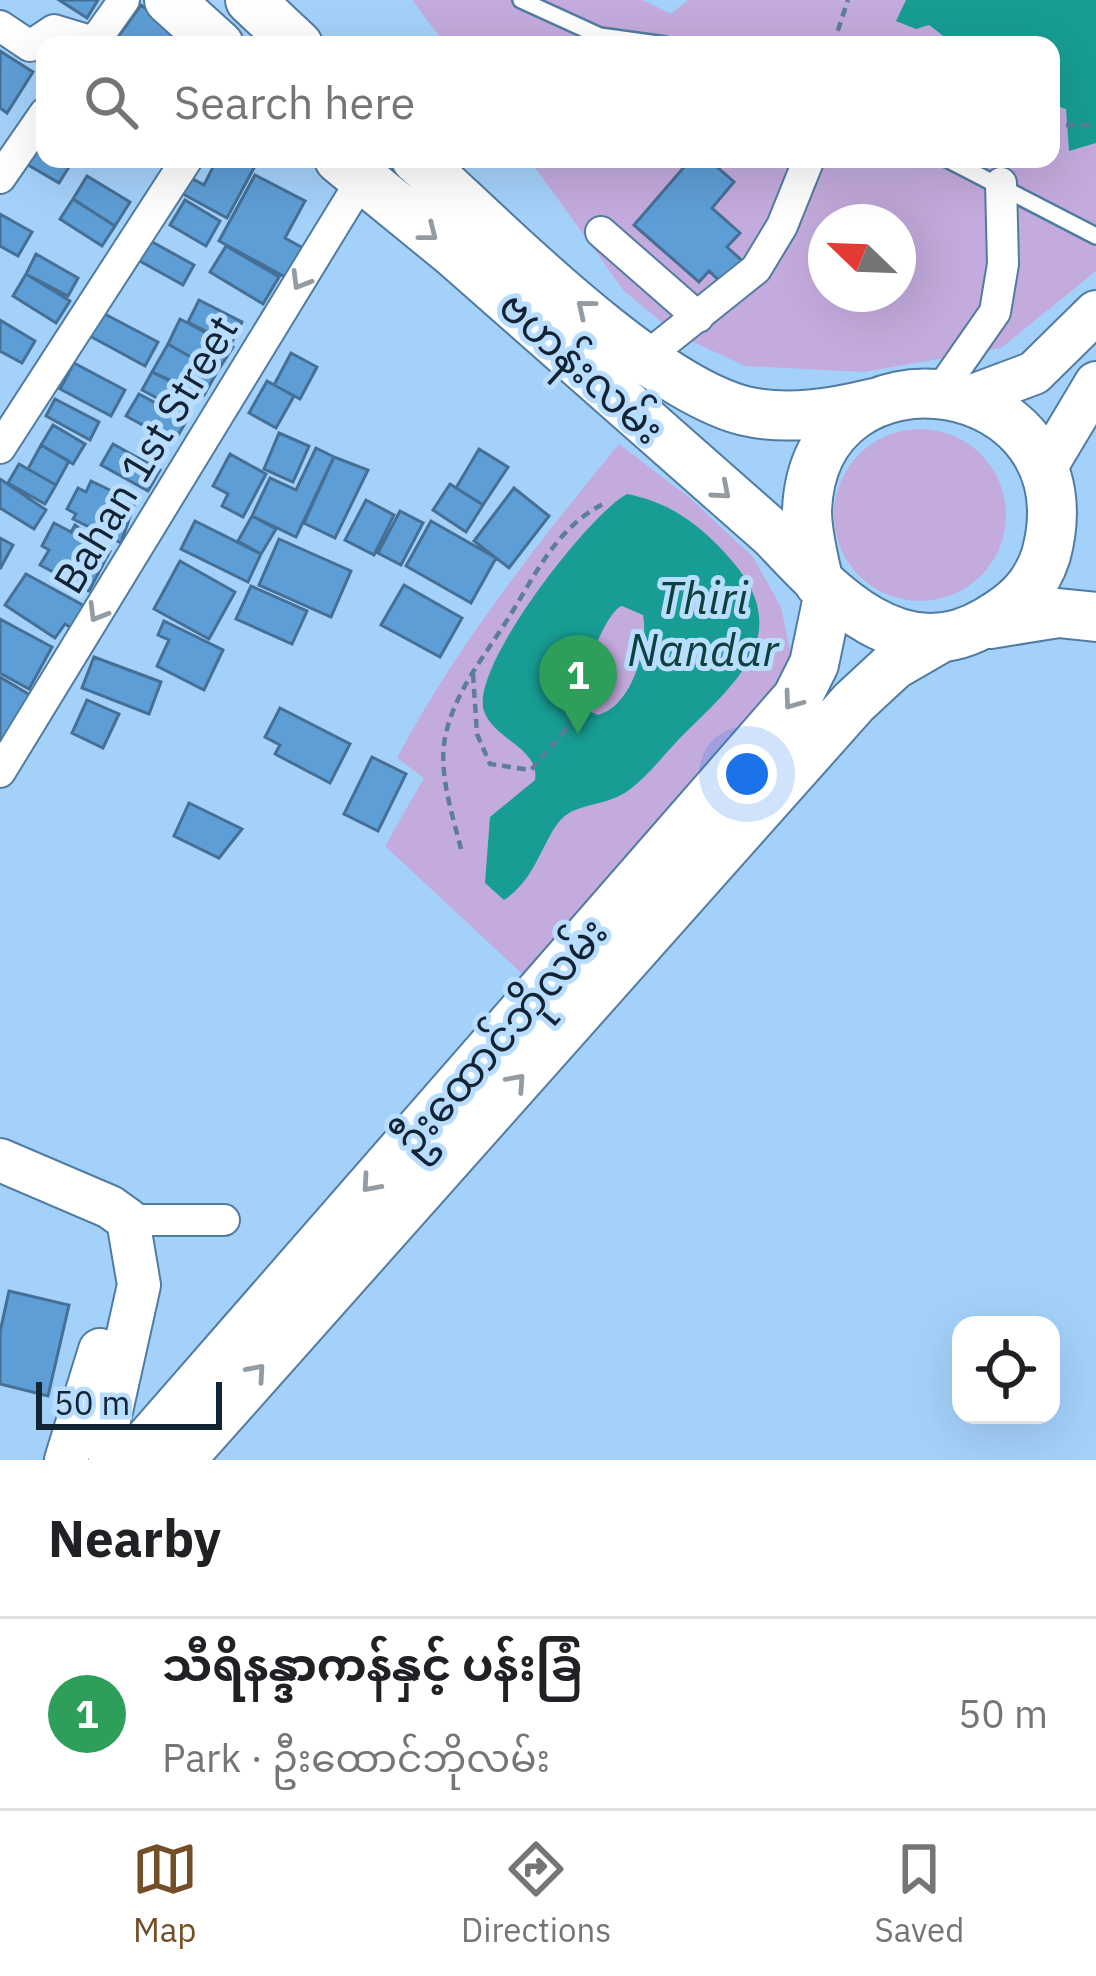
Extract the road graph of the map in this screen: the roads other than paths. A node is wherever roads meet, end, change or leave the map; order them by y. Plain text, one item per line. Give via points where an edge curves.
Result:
1 (124, 0) edge
2 (169, 0) edge
3 (250, 0) edge
4 (521, 0) edge
5 (0, 26) edge
6 (98, 36) edge
7 (209, 36) edge
8 (288, 36) edge
9 (600, 36) edge
10 (36, 42) edge
11 (36, 126) edge
12 (181, 168) edge
13 (426, 168) edge
14 (805, 168) edge
15 (967, 168) edge
16 (350, 170) edge
17 (0, 178) edge
18 (1001, 183) junction
19 (601, 232) dead end
20 (1096, 236) edge
21 (1096, 312) edge
22 (698, 317) junction
23 (646, 357) junction
24 (1096, 383) edge
25 (955, 394) junction
26 (878, 402) junction
27 (0, 448) edge
28 (1051, 480) junction
29 (1096, 538) edge
30 (824, 588) junction
31 (1096, 617) edge
32 (959, 633) junction
33 (0, 772) edge
34 (0, 1160) edge
35 (224, 1220) dead end
36 (129, 1226) junction
37 (65, 1460) edge
38 (110, 1460) edge
39 (132, 1460) edge
40 (180, 1460) edge

1 - 6 street
2 - 7 main road
3 - 8 main road
4 - 9 lane
5 - 10 street via 30,46
11 - 17 street
12 - 27 street
23 -> 13 main road, ဗဟန်းလမ်း
14 - 22 street via 756,269
15 - 18 lane
16 -> 30 main road, ဗဟန်းလမ်း via 454,253
16 -> 33 street, Bahan 1st Street
18 - 20 lane
18 - 25 street via 1003,264 994,313
19 - 22 street
21 - 25 main road via 1034,374
22 - 23 street
23 - 26 main road, ဗဟန်းလမ်း via 746,411 795,416
24 - 28 main road
25 - 26 main road
25 - 28 main road via 1022,430
26 - 30 main road via 829,445 813,476 807,511
28 - 29 main road via 1072,520
28 - 32 main road via 1053,532 1041,571 1017,604
30 - 32 main road via 874,626 906,637
30 -> 39 main road, ဦးထောင်ဘိုလမ်း via 814,664 797,698
31 - 32 main road via 1021,616
40 -> 32 main road, ဦးထောင်ဘိုလမ်း via 854,702 894,665
34 - 36 main road via 110,1207
35 - 36 street
36 - 37 main road
36 - 38 main road via 139,1285 107,1430

